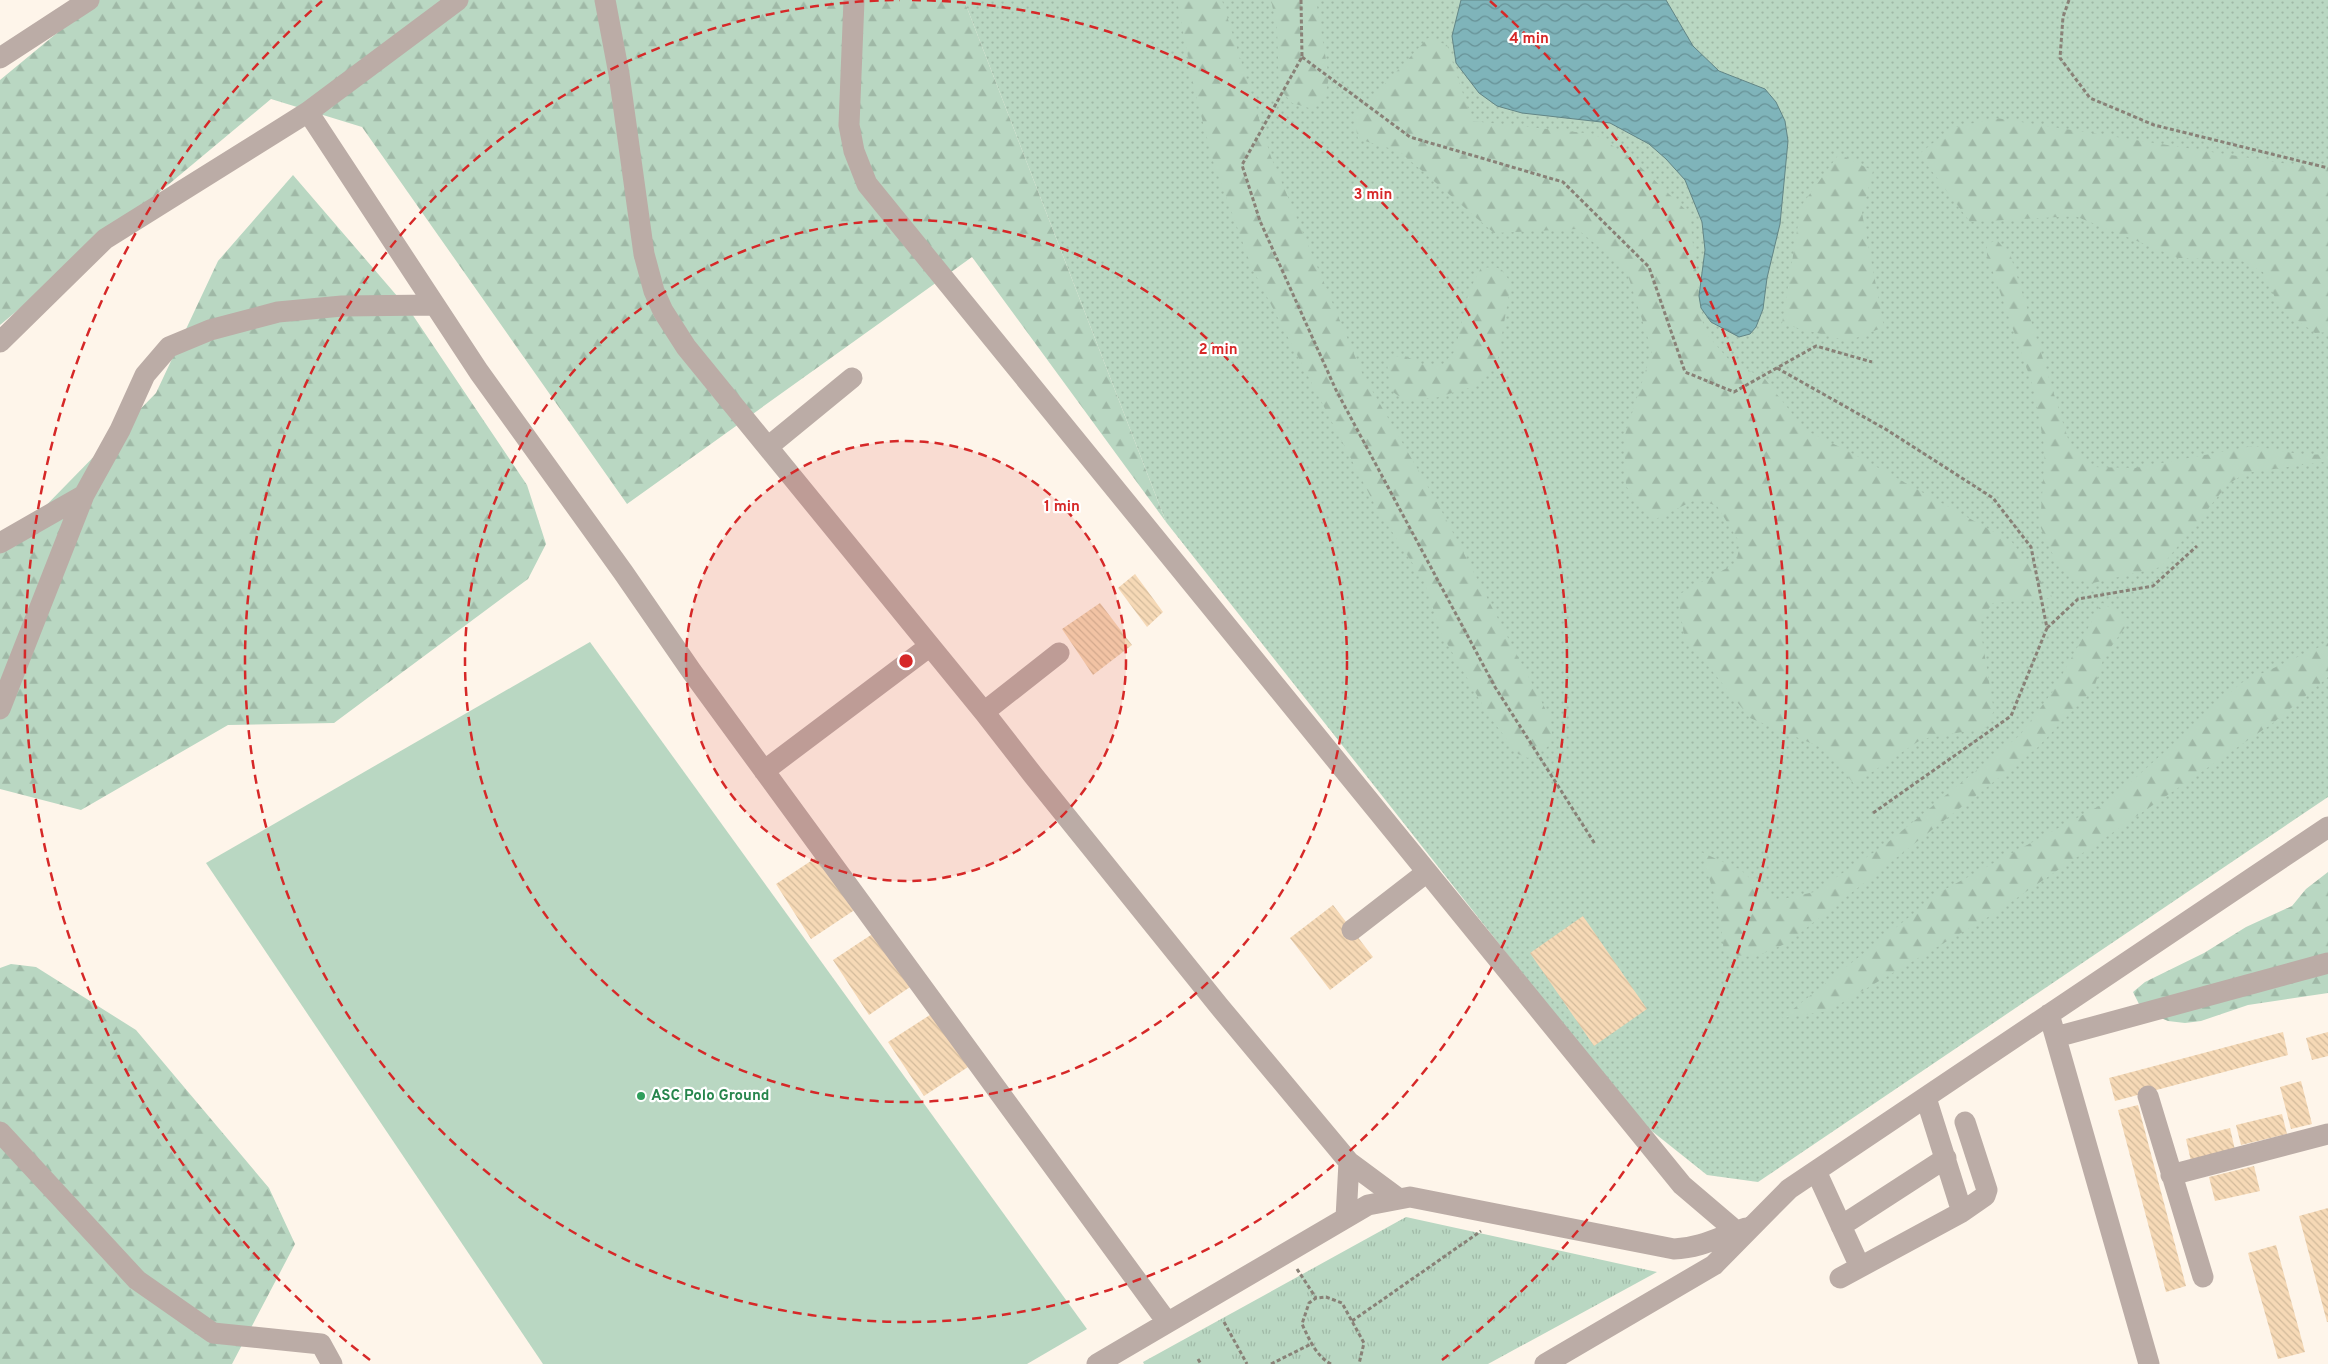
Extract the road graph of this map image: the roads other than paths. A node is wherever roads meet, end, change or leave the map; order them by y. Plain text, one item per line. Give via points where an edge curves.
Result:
1 (89, 0) edge
2 (458, 0) edge
3 (605, 0) edge
4 (854, 0) edge
5 (0, 58) edge
6 (308, 112) junction
7 (434, 305) junction
8 (0, 342) edge
9 (852, 378) dead end
10 (769, 446) junction
11 (84, 495) junction
12 (0, 543) edge
13 (930, 646) junction
14 (1059, 653) dead end
15 (0, 709) edge
16 (984, 712) junction
17 (764, 771) junction
18 (2328, 827) edge
19 (1427, 872) junction
20 (1352, 930) dead end
21 (2328, 963) edge
22 (2049, 1014) junction
23 (2056, 1037) junction
24 (2148, 1096) dead end
25 (1926, 1098) junction
26 (1965, 1122) dead end
27 (0, 1132) edge
28 (2328, 1134) edge
29 (1946, 1158) junction
30 (1349, 1162) junction
31 (1816, 1171) junction
32 (2171, 1175) junction
33 (1399, 1199) junction
34 (1962, 1212) junction
35 (1346, 1218) junction
36 (1841, 1226) junction
37 (1744, 1229) junction
38 (1860, 1267) junction
39 (2203, 1277) dead end
40 (1840, 1278) dead end
41 (1167, 1322) junction
42 (332, 1364) edge
43 (1097, 1364) edge
44 (1545, 1364) edge
45 (2148, 1364) edge

1 - 5 lane
2 - 6 lane
3 - 10 lane via 618,65 644,254 654,291 686,347
4 - 19 lane via 849,130 867,184
6 - 7 lane
6 - 8 lane via 105,239
7 - 11 lane via 342,306 278,312 210,330 169,347 145,375 120,430
7 - 17 lane
9 - 10 lane
10 - 13 lane
11 - 12 lane
11 - 15 lane
13 - 16 lane
13 - 17 lane
14 - 16 lane
16 - 30 lane via 1219,1006
17 - 41 lane
18 - 22 lane
19 - 20 lane
19 - 37 lane via 1682,1185
21 - 23 lane
22 - 23 lane
22 - 25 lane
23 - 45 lane
24 - 32 lane
25 - 29 lane
25 - 31 lane
26 - 34 lane via 1987,1190 1985,1196
27 - 42 lane via 136,1280 213,1333 321,1344
28 - 32 lane
29 - 34 lane
29 - 36 lane
30 - 33 lane
30 - 35 lane
31 - 36 lane
31 - 37 lane via 1789,1189
32 - 39 lane
33 - 35 lane via 1368,1205
33 - 37 lane via 1410,1197 1674,1249 1708,1244
34 - 38 lane
35 - 41 lane
36 - 38 lane
37 - 44 lane via 1714,1265
38 - 40 lane
41 - 43 lane

